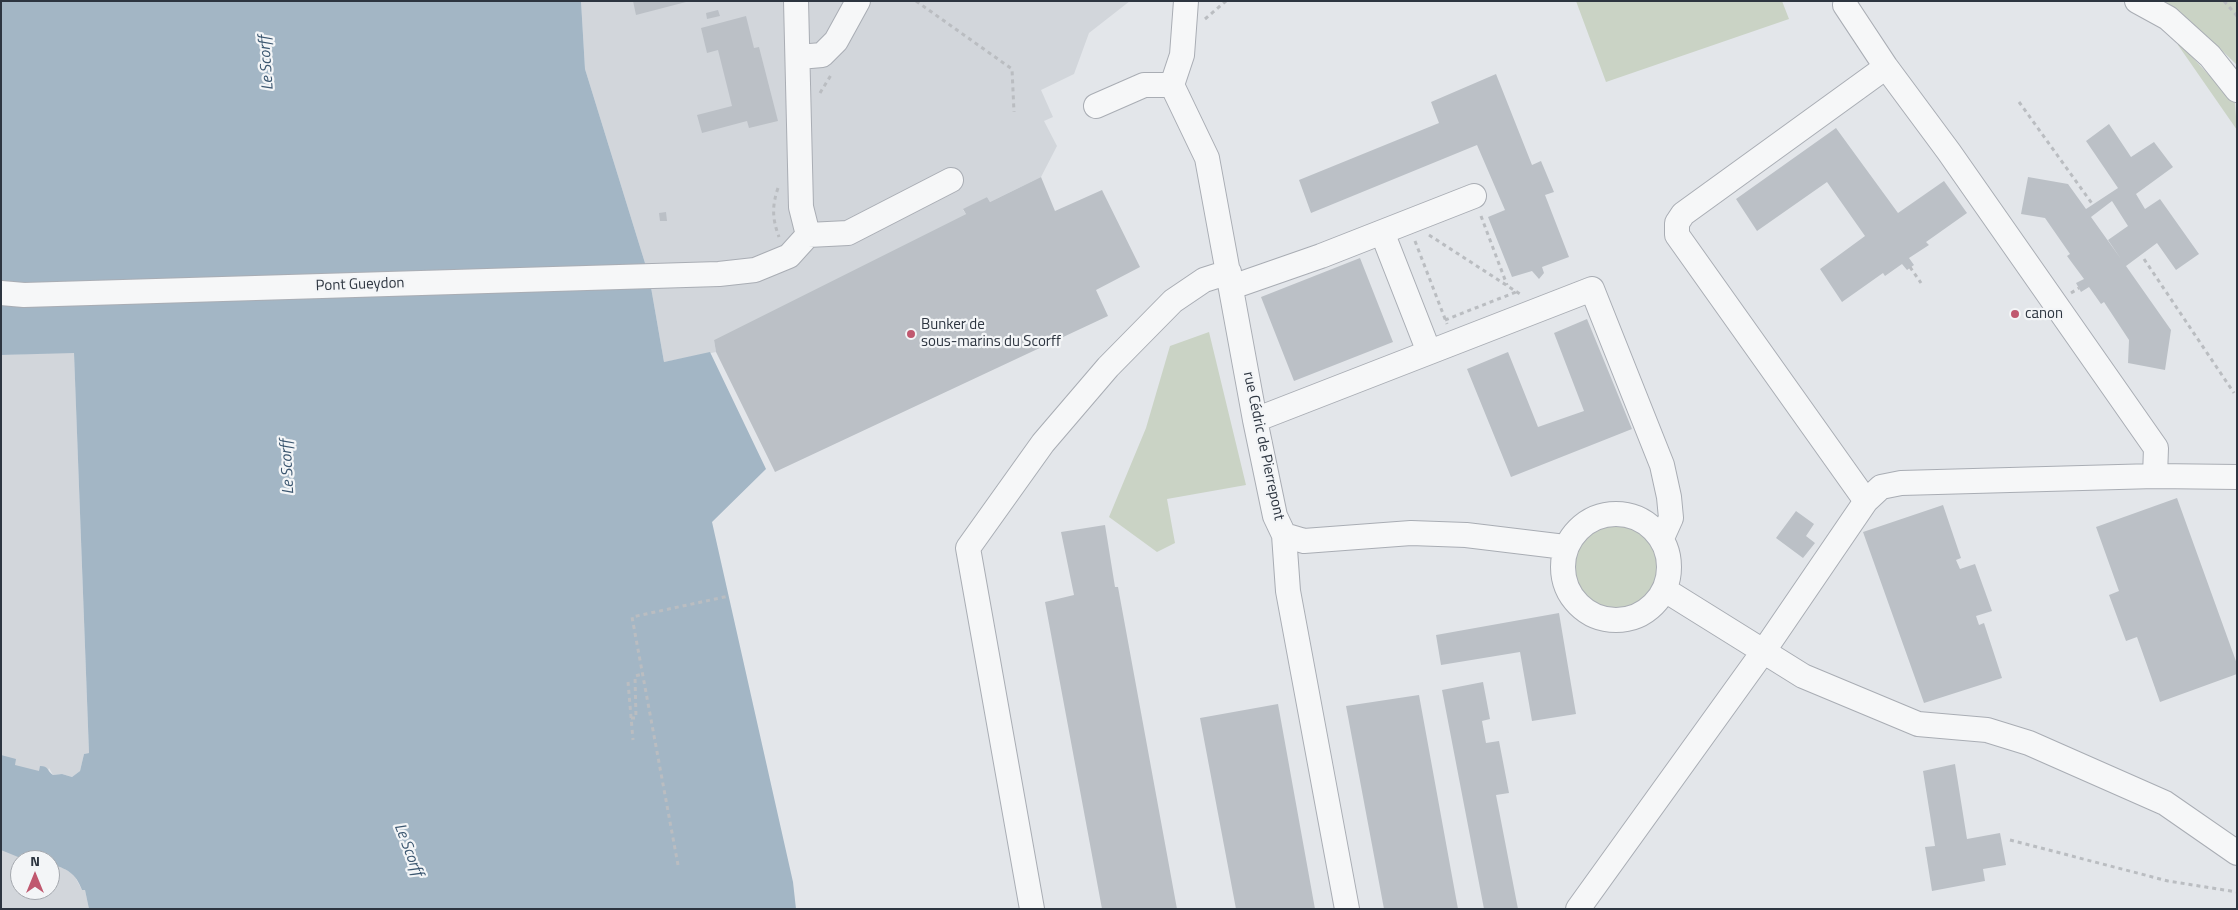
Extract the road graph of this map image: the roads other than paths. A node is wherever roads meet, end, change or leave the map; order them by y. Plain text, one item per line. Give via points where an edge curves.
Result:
1 (796, 1) edge
2 (858, 1) edge
3 (1186, 1) edge
4 (2136, 1) edge
5 (1845, 5) dead end
6 (799, 57) junction
7 (1886, 67) junction
8 (1172, 85) junction
9 (2237, 90) edge
10 (1096, 106) dead end
11 (951, 180) dead end
12 (1474, 196) road end
13 (1382, 232) junction
14 (808, 235) junction
15 (1230, 279) junction
16 (1, 293) edge
17 (1429, 352) junction
18 (1255, 420) junction
19 (2155, 476) junction
20 (2237, 477) edge
21 (1866, 501) junction
22 (1284, 535) junction
23 (1662, 538) junction
24 (1565, 547) junction
25 (1665, 590) junction
26 (1763, 652) junction
27 (2237, 853) edge
28 (1032, 909) edge
29 (1348, 909) edge
30 (1578, 909) edge

1 - 6 street
2 - 6 street via 836,41 822,55
3 - 8 street via 1182,55
4 - 9 street via 2168,18 2210,56
5 - 7 street
6 - 14 street via 801,207
7 - 19 street via 2156,448
7 - 21 street via 1683,214 1677,224 1677,235
8 - 10 street via 1144,86
8 - 15 street, rue Cédric de Pierrepont via 1207,158
11 - 14 street via 848,233
12 - 13 street
13 - 15 street via 1321,256
13 - 17 street
14 - 16 street, Pont Gueydon via 789,256 755,270 719,274 34,295
15 - 18 street, rue Cédric de Pierrepont
15 - 28 street via 1204,280 1173,301 1108,367 1043,443 968,548
17 - 18 street
17 - 23 street via 1592,289 1662,465 1671,518
18 - 22 street, rue Cédric de Pierrepont via 1275,516
19 - 20 street
19 - 21 street via 1901,483 1882,487
21 - 26 street
22 - 24 street, rue Cédric de Pierrepont via 1304,542 1411,533 1466,535
22 - 29 street via 1288,591
23 - 24 street via 1650,525 1618,513 1601,515 1585,522
23 - 25 street via 1670,573
24 - 25 street via 1562,568 1565,585 1574,601 1588,613 1604,620 1640,615 1654,605
25 - 26 street
26 - 27 street via 1803,676 1918,724 1987,730 2029,743 2165,803
26 - 30 street

